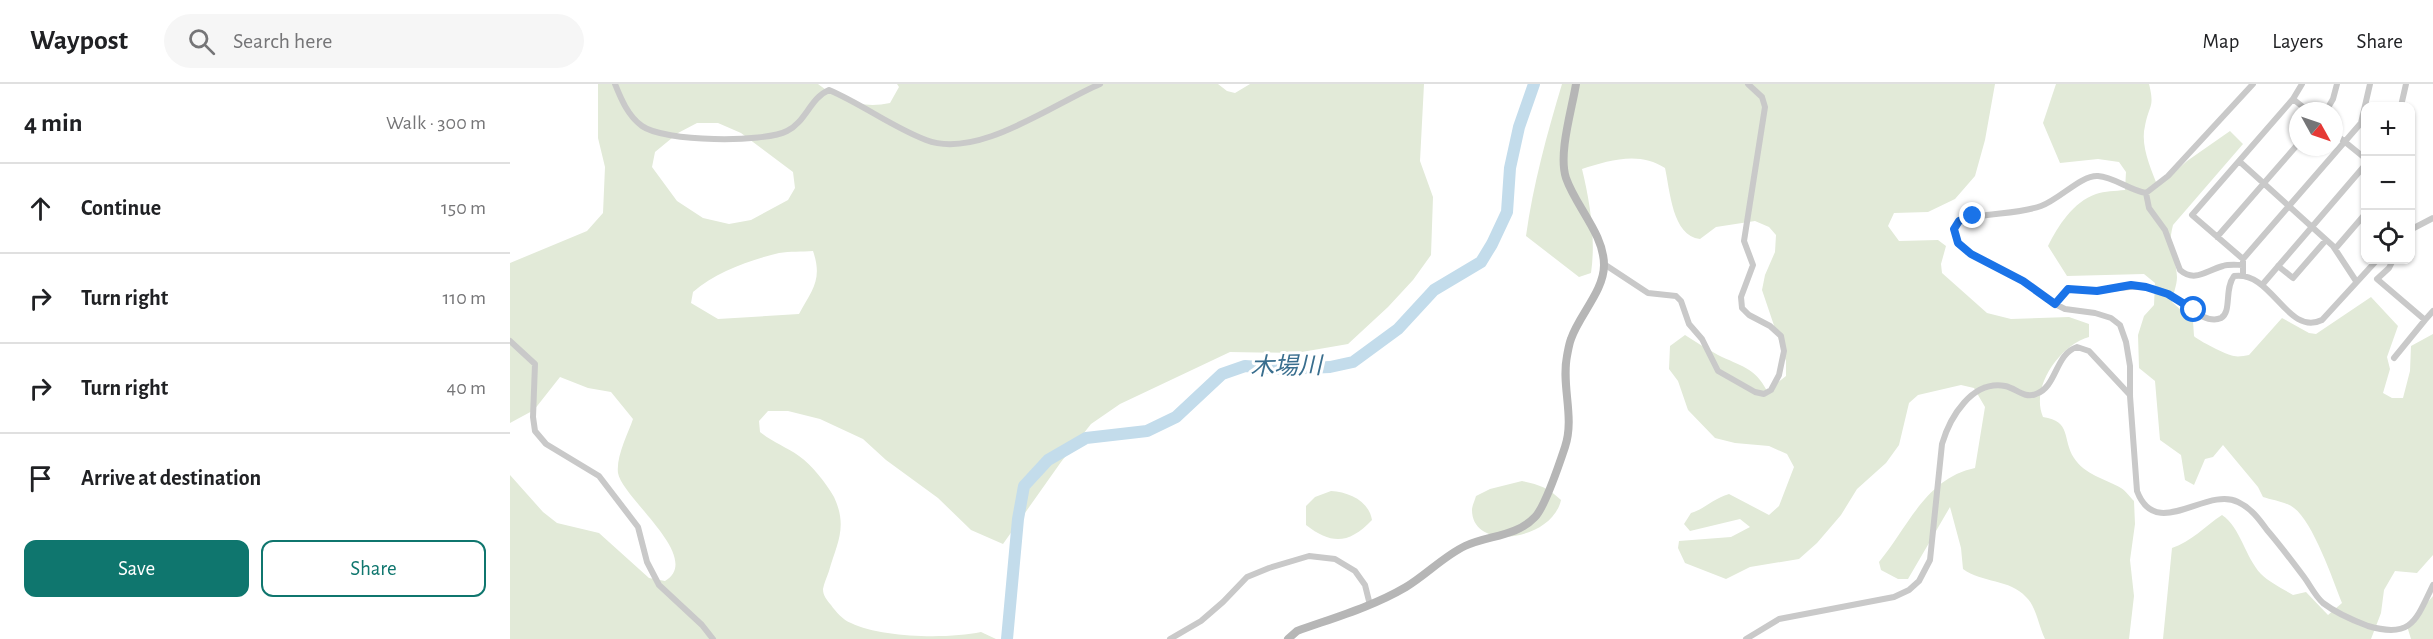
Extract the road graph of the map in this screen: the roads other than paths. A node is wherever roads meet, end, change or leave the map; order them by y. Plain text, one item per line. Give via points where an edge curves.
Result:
1 (615, 84) edge
2 (1100, 84) edge
3 (1576, 84) edge
4 (1748, 84) edge
5 (2253, 84) edge
6 (2302, 84) edge
7 (2337, 84) edge
8 (2370, 84) edge
9 (2406, 84) edge
10 (2293, 99) junction
11 (2297, 102) edge
12 (2331, 102) edge
13 (2402, 102) edge
14 (2358, 127) junction
15 (2361, 128) edge
16 (2344, 142) junction
17 (2289, 154) edge
18 (2361, 157) edge
19 (2239, 161) junction
20 (2361, 168) edge
21 (2264, 183) junction
22 (2146, 193) junction
23 (2289, 206) junction
24 (2433, 218) edge
25 (2361, 219) edge
26 (2312, 227) junction
27 (2415, 227) edge
28 (2217, 237) junction
29 (2325, 240) junction
30 (2335, 249) junction
31 (2243, 262) junction
32 (1604, 264) junction
33 (2373, 264) edge
34 (2391, 264) edge
35 (2278, 266) junction
36 (2243, 275) junction
37 (2356, 281) junction
38 (2262, 285) junction
39 (2055, 304) junction
40 (2433, 311) edge
41 (2425, 320) junction
42 (510, 341) edge
43 (2394, 358) dead end
44 (2130, 396) junction
45 (2433, 585) edge
46 (1370, 604) junction
47 (713, 639) edge
48 (1170, 639) edge
49 (1288, 639) edge
50 (1746, 639) edge

1 - 2 street via 634,119 662,134 729,139 785,133 795,127 820,93 829,90 908,132 953,146 1022,124
3 - 32 street via 1564,152 1565,176 1601,246
4 - 32 street via 1762,97 1765,107 1744,241 1753,265 1741,297 1742,308 1749,315 1781,336 1784,351 1772,390 1764,394 1755,392 1718,370 1676,296 1648,293
5 - 22 street via 2168,176
6 - 10 street
7 - 12 street
8 - 14 street
9 - 13 street
10 - 11 street
10 - 19 street
14 - 15 street
14 - 16 street
16 - 18 street
16 - 23 street
17 - 21 street
19 - 21 street
19 - 28 street via 2192,215
20 - 26 street
21 - 23 street
21 - 28 street
22 - 31 street via 2149,208 2165,230 2185,275 2195,277
22 - 39 street via 2098,176 2083,179 2040,206 1959,221 1954,229 1958,243
23 - 26 street
23 - 31 street
24 - 27 street
25 - 30 street
26 - 29 street
26 - 35 street
28 - 31 street
29 - 30 street
29 - 35 street via 2292,278
30 - 37 street
31 - 36 street
32 - 46 street via 1600,281 1571,338 1566,360 1570,425 1566,445 1536,517 1502,536 1479,539 1461,548 1408,586
33 - 37 street
34 - 41 street via 2377,279
35 - 38 street
36 - 38 street
36 - 39 street via 2234,276 2229,283 2228,310 2223,317 2212,320 2204,319 2168,294 2131,285 2097,291 2068,289
37 - 38 street via 2316,323 2298,319
39 - 44 street via 2111,318 2120,325 2130,366
40 - 41 street
41 - 43 street
42 - 47 street via 535,364 535,431 546,444 599,476 638,527 659,585
44 - 45 street via 2137,491 2152,510 2163,514 2176,512 2217,498 2231,498 2243,504 2322,602 2337,613 2383,631 2404,630 2411,625
44 - 50 street via 2089,351 2077,346 2065,354 2049,384 2036,394 2023,395 2006,386 1974,393 1947,425 1930,560 1919,580 1894,597 1779,619
46 - 48 street via 1365,585 1355,571 1335,559 1309,556 1247,577 1201,621
46 - 49 street via 1296,631

